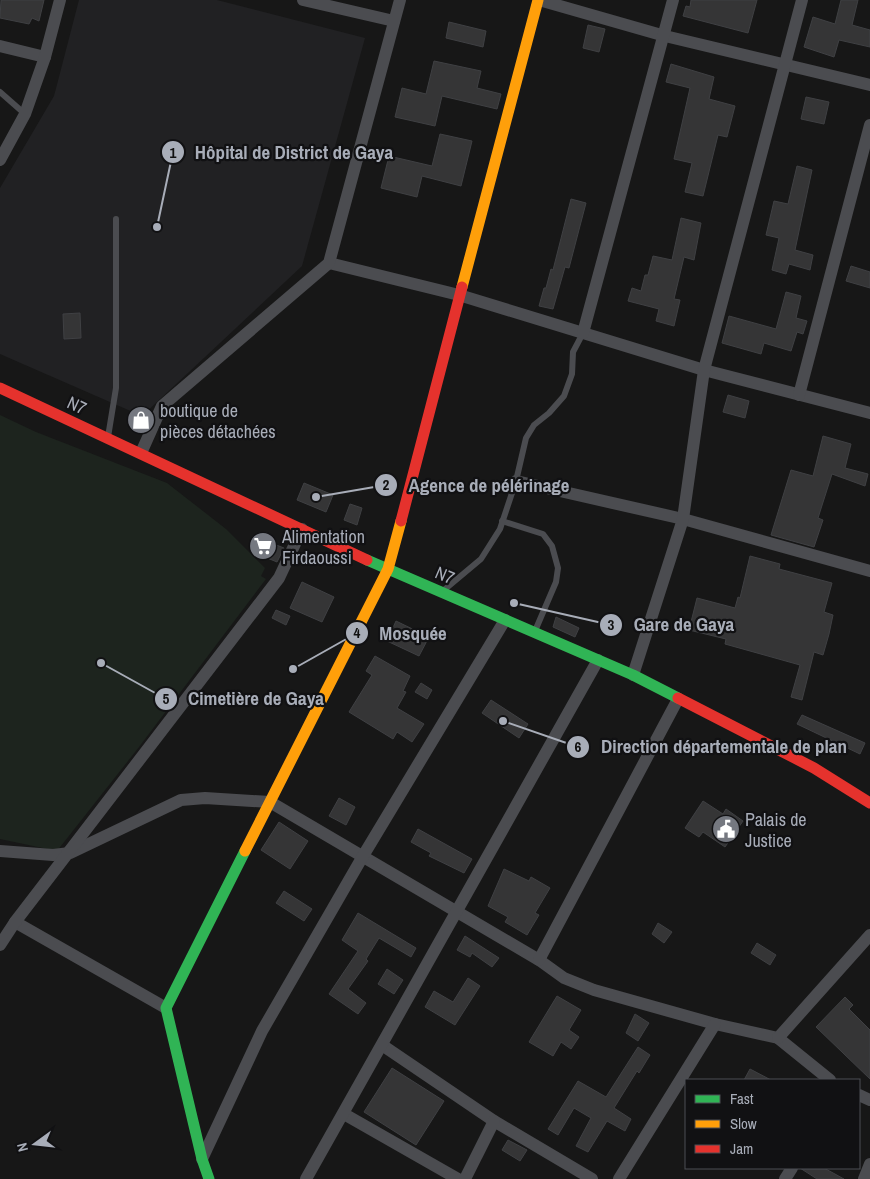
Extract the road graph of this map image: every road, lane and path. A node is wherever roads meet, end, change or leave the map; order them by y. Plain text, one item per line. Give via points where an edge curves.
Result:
1 (60, 0) edge
2 (303, 0) edge
3 (400, 0) edge
4 (539, 0) edge
5 (673, 0) edge
6 (802, 0) edge
7 (394, 21) junction
8 (665, 36) junction
9 (0, 46) edge
10 (45, 57) junction
11 (786, 64) junction
12 (870, 86) edge
13 (0, 92) edge
14 (24, 114) junction
15 (870, 125) edge
16 (0, 160) edge
17 (116, 218) dead end
18 (329, 263) junction
19 (459, 295) junction
20 (583, 333) junction
21 (704, 370) junction
22 (0, 388) edge
23 (799, 395) junction
24 (870, 413) edge
25 (108, 438) junction
26 (141, 454) junction
27 (516, 481) junction
28 (683, 518) junction
29 (502, 521) junction
30 (302, 529) junction
31 (388, 569) junction
32 (870, 571) edge
33 (441, 592) junction
34 (505, 620) junction
35 (535, 632) junction
36 (598, 660) junction
37 (633, 675) junction
38 (678, 700) junction
39 (270, 802) junction
40 (870, 803) edge
41 (0, 851) edge
42 (70, 853) junction
43 (363, 856) junction
44 (457, 912) junction
45 (15, 922) junction
46 (870, 935) edge
47 (0, 945) edge
48 (538, 960) junction
49 (166, 1008) junction
50 (715, 1024) junction
51 (778, 1038) junction
52 (382, 1045) junction
53 (829, 1079) edge
54 (344, 1114) junction
55 (494, 1121) junction
56 (202, 1159) junction
57 (867, 1171) edge
58 (209, 1179) edge
59 (306, 1179) edge
60 (458, 1179) edge
61 (465, 1179) edge
62 (592, 1179) edge
63 (619, 1179) edge
64 (856, 1179) edge

1 - 10 street
2 - 7 street
3 - 7 street
4 - 8 street
4 - 19 street
5 - 8 street
6 - 11 street
7 - 18 street
8 - 11 street
8 - 20 street
9 - 10 street
10 - 14 street
11 - 12 street
11 - 21 street
13 - 14 lane
14 - 16 street
15 - 23 street
17 - 25 lane via 116,388
18 - 19 street
18 - 26 street via 162,406
19 - 20 street
19 - 31 street
20 - 21 street
20 - 27 lane via 573,352 572,374 564,396 530,432
21 - 23 street
21 - 28 street
22 - 25 street, N7
23 - 24 street
25 - 26 street, N7
26 - 30 street, N7
27 - 28 street
27 - 29 lane
28 - 32 street
28 - 37 street
29 - 33 lane via 481,559
29 - 35 lane via 543,534 552,546 558,568 556,582
30 - 31 street, N7
30 - 42 street via 279,578 174,712
31 - 33 street, N7
31 - 39 street
33 - 34 street, N7
34 - 35 street, N7
34 - 43 street
35 - 36 street, N7
36 - 37 street, N7
36 - 44 street
37 - 38 street, N7
38 - 40 street, N7 via 814,768
38 - 48 street
39 - 42 street via 205,798 181,800
39 - 43 street
39 - 49 street
41 - 42 street
42 - 45 street
43 - 44 street
43 - 56 street via 262,1031
44 - 48 street
44 - 52 street
45 - 47 street
45 - 49 street
46 - 51 street
48 - 50 street via 564,978 594,990
49 - 56 street
50 - 51 street
50 - 63 street
51 - 53 street
52 - 54 street
52 - 55 street
54 - 59 street
54 - 60 street
55 - 61 street
55 - 62 street
56 - 58 street
57 - 64 street

